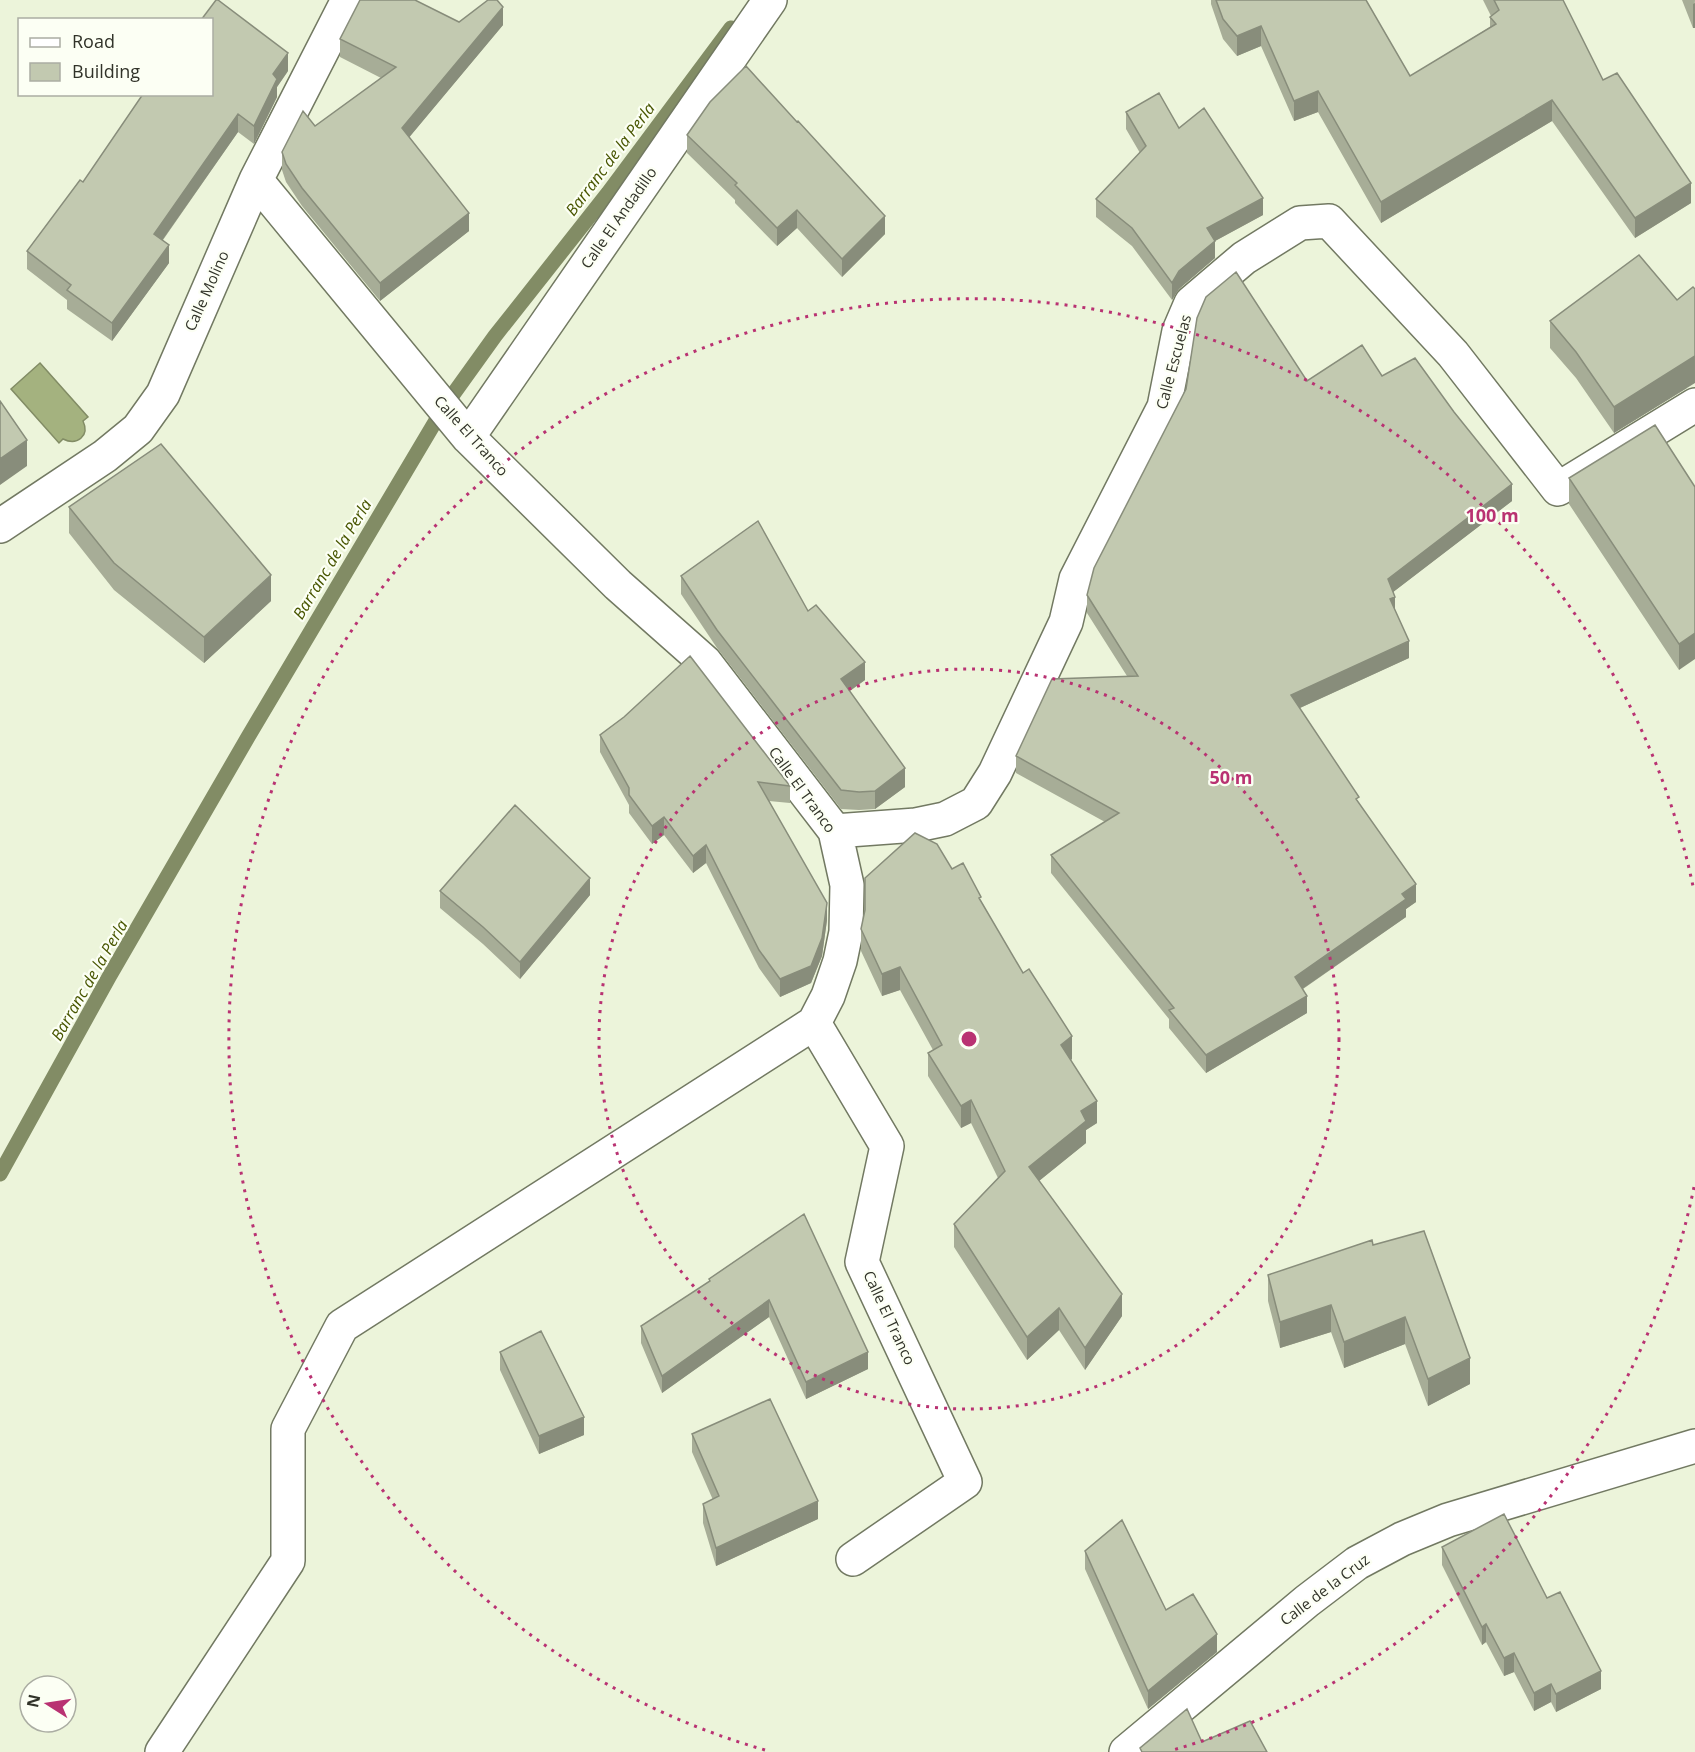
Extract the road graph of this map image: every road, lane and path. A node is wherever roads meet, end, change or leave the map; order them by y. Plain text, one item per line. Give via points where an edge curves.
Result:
1 (348, 0) edge
2 (770, 0) edge
3 (256, 180) junction
4 (1695, 405) edge
5 (468, 437) junction
6 (0, 526) edge
7 (835, 831) junction
8 (814, 1023) junction
9 (1695, 1446) edge
10 (853, 1559) dead end
11 (162, 1752) edge
12 (1126, 1752) edge

1 - 3 street, Calle Molino
2 - 5 street, Calle El Andadillo
3 - 5 street, Calle El Tranco
3 - 6 street, Calle Molino via 163,394 138,429 105,456
4 - 7 street, Calle Escuelas via 1558,489 1453,354 1329,221 1300,223 1244,258 1191,303 1179,331 1164,407 1076,579 1066,622 995,773 975,803 945,819 916,825
5 - 7 street, Calle El Tranco via 618,585 705,662
7 - 8 street, Calle El Tranco via 847,885 846,932 828,996
8 - 10 street, Calle El Tranco via 887,1146 862,1262 965,1482
8 - 11 street via 342,1326 288,1430 288,1561
9 - 12 street, Calle de la Cruz via 1448,1520 1375,1553 1307,1601

